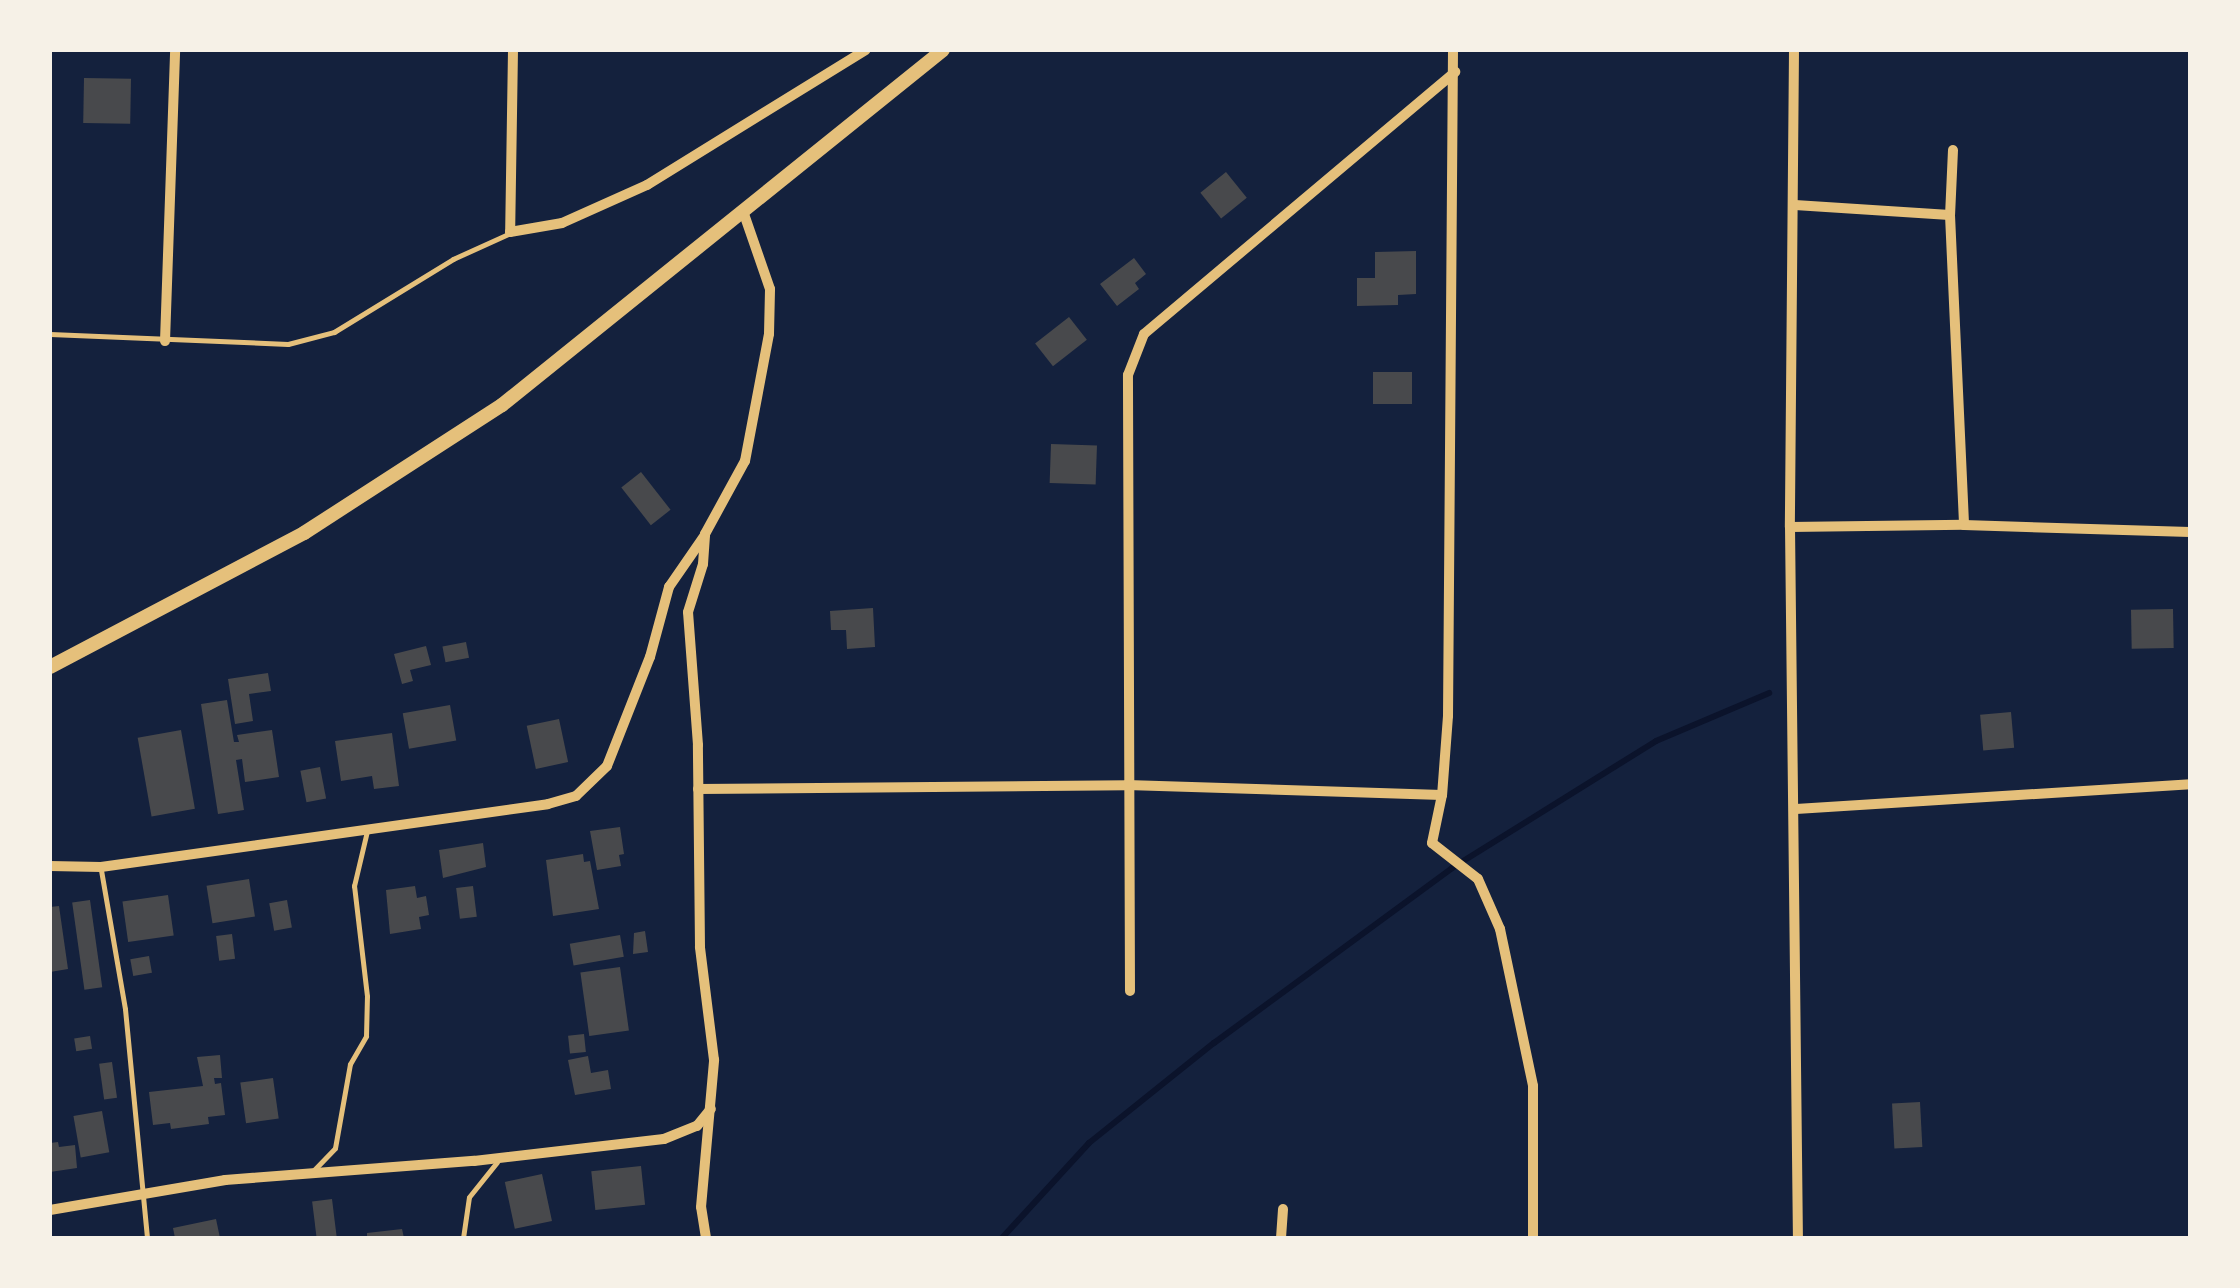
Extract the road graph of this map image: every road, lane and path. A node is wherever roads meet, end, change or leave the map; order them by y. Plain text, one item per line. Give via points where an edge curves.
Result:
1 (176, 50) edge
2 (513, 50) edge
3 (866, 50) edge
4 (944, 50) edge
5 (1453, 50) edge
6 (1794, 50) edge
7 (1455, 72) junction
8 (1953, 150) dead end
9 (1795, 205) junction
10 (744, 214) junction
11 (1950, 214) junction
12 (510, 232) junction
13 (50, 334) edge
14 (165, 340) junction
15 (1964, 525) junction
16 (1790, 527) junction
17 (2190, 532) edge
18 (705, 534) junction
19 (50, 666) edge
20 (2190, 784) edge
21 (1127, 785) junction
22 (698, 789) junction
23 (1442, 795) junction
24 (1796, 808) junction
25 (367, 828) junction
26 (50, 866) edge
27 (101, 868) junction
28 (1130, 991) dead end
29 (712, 1109) junction
30 (503, 1156) junction
31 (310, 1174) junction
32 (140, 1194) junction
33 (50, 1210) edge
34 (1283, 1210) dead end
35 (147, 1238) edge
36 (462, 1238) edge
37 (706, 1238) edge
38 (1281, 1238) edge
39 (1533, 1238) edge
40 (1798, 1238) edge

1 - 14 street
2 - 12 street
3 - 12 street via 648,185 562,223
4 - 10 main road
5 - 7 street
6 - 9 street
7 - 21 street via 1144,334 1128,375
7 - 23 street
8 - 11 street
9 - 11 street
9 - 16 street
10 - 18 street via 770,289 769,334 744,460
10 - 19 main road via 502,405 403,472 287,542
11 - 15 street
12 - 14 lane via 334,332 288,344
13 - 14 lane
15 - 16 street
15 - 17 street
16 - 24 street
18 - 22 street via 688,612
18 - 25 street via 669,587 650,656 598,779 576,796 548,804
20 - 24 street
21 - 22 street
21 - 23 street
21 - 28 street
22 - 29 street
23 - 39 street via 1432,844 1478,880 1500,928 1532,1086
24 - 40 street
25 - 27 street
25 - 31 lane via 354,886 366,1036 350,1064 335,1148
26 - 27 street
27 - 32 lane via 144,1163
29 - 30 street via 697,1126 664,1139
29 - 37 street via 702,1207
30 - 31 street
30 - 36 lane via 469,1196
31 - 32 street
32 - 33 street
32 - 35 lane
34 - 38 street

